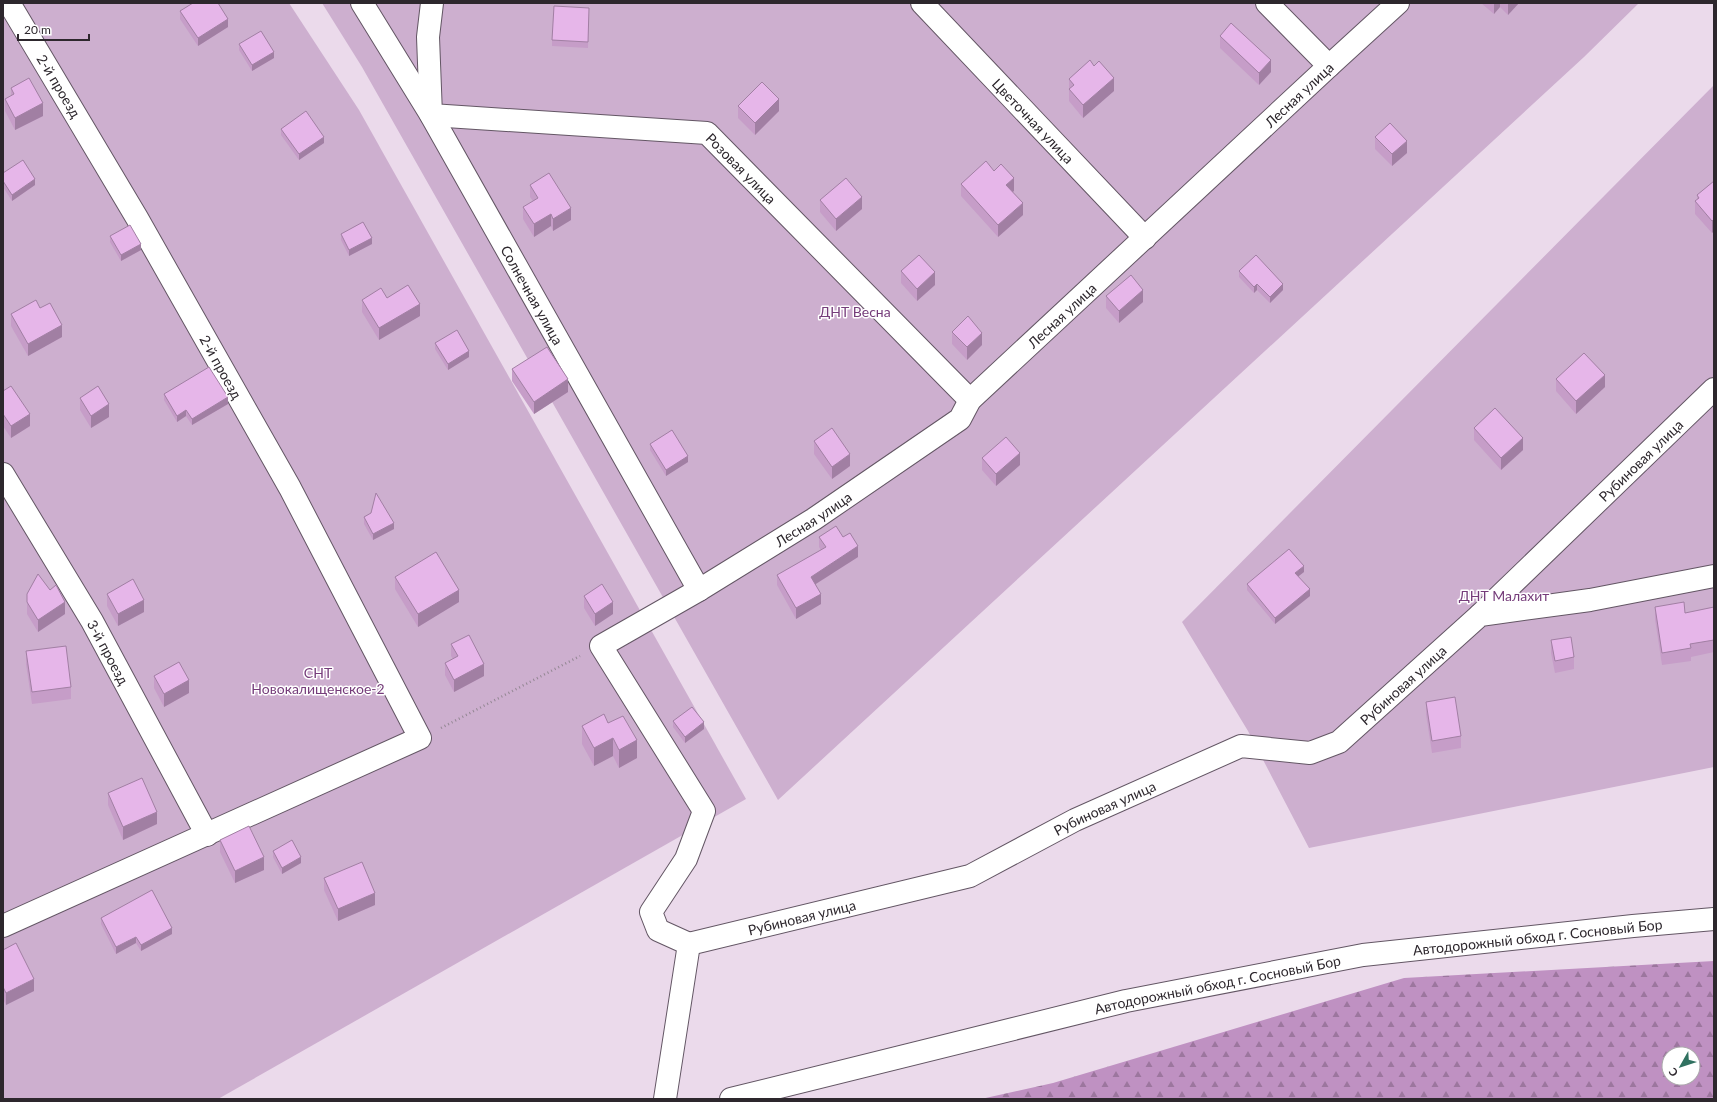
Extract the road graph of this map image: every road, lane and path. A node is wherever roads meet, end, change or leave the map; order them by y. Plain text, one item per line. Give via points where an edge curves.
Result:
1 (9, 3) edge
2 (362, 3) edge
3 (432, 3) edge
4 (922, 3) edge
5 (1267, 3) edge
6 (1398, 3) edge
7 (1329, 66) junction
8 (431, 115) junction
9 (1145, 238) junction
10 (1714, 389) edge
11 (970, 400) junction
12 (3, 474) edge
13 (1714, 576) edge
14 (699, 590) junction
15 (1480, 615) junction
16 (601, 646) junction
17 (420, 738) junction
18 (207, 835) junction
19 (1714, 919) edge
20 (3, 926) edge
21 (689, 944) junction
22 (665, 1099) edge
23 (730, 1099) edge

1 - 17 street, 2-й проезд via 129,205 290,488
2 - 8 street, Солнечная улица
3 - 8 street via 428,37
4 - 9 street, Цветочная улица
5 - 7 street
6 - 7 street, Лесная улица
7 - 9 street, Лесная улица
8 - 11 street, Розовая улица via 707,132
8 - 14 street, Солнечная улица
9 - 11 street, Лесная улица
10 - 15 street, Рубиновая улица
11 - 14 street, Лесная улица via 960,419 814,519
12 - 18 street, 3-й проезд via 92,621
13 - 15 street via 1590,600
14 - 16 street, Лесная улица
15 - 21 street, Рубиновая улица via 1339,742 1310,753 1241,746 1076,820 970,876
16 - 17 path
16 - 21 street via 704,811 686,859 651,912 658,930
17 - 18 street
18 - 20 street
19 - 23 street, Автодорожный обход г. Сосновый Бор via 1363,955 1126,1001
21 - 22 street

